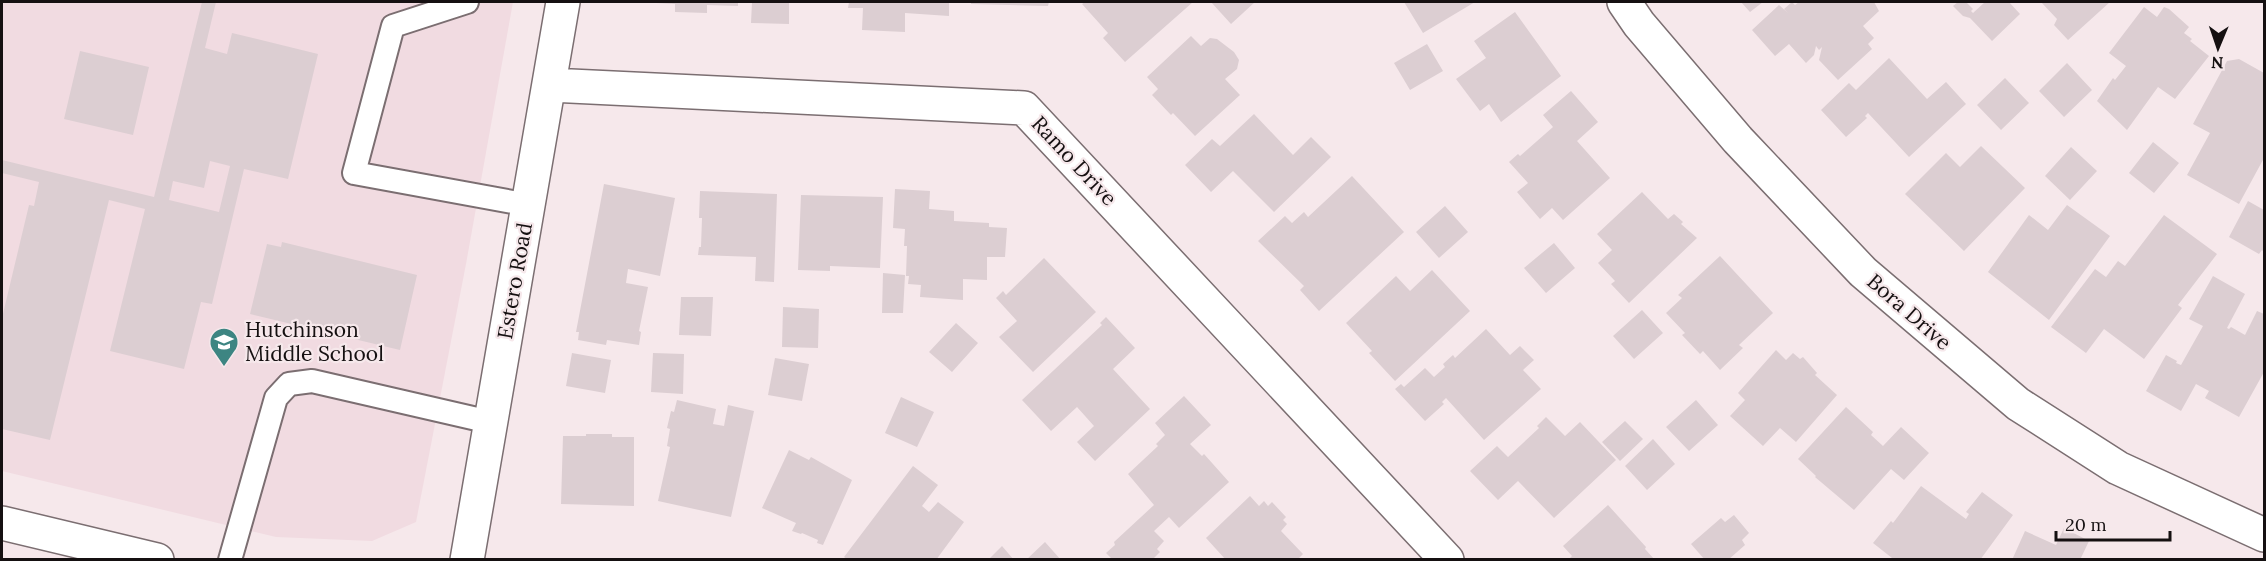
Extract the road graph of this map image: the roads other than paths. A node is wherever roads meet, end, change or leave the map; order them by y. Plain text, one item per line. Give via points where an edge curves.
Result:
1 (466, 2) edge
2 (563, 2) edge
3 (1624, 2) edge
4 (550, 84) junction
5 (529, 205) junction
6 (490, 422) junction
7 (2, 523) edge
8 (2265, 535) edge
9 (157, 560) edge
10 (230, 560) edge
11 (466, 560) edge
12 (1447, 560) edge

1 - 5 lane via 393,26 354,173
2 - 4 street, Estero Road
3 - 8 street, Bora Drive via 1738,140 1863,272 2018,404 2118,468
4 - 5 street, Estero Road
4 - 12 street, Ramo Drive via 1024,108
5 - 6 street, Estero Road
6 - 10 lane via 312,381 289,384 276,398
6 - 11 street, Estero Road
7 - 9 street

